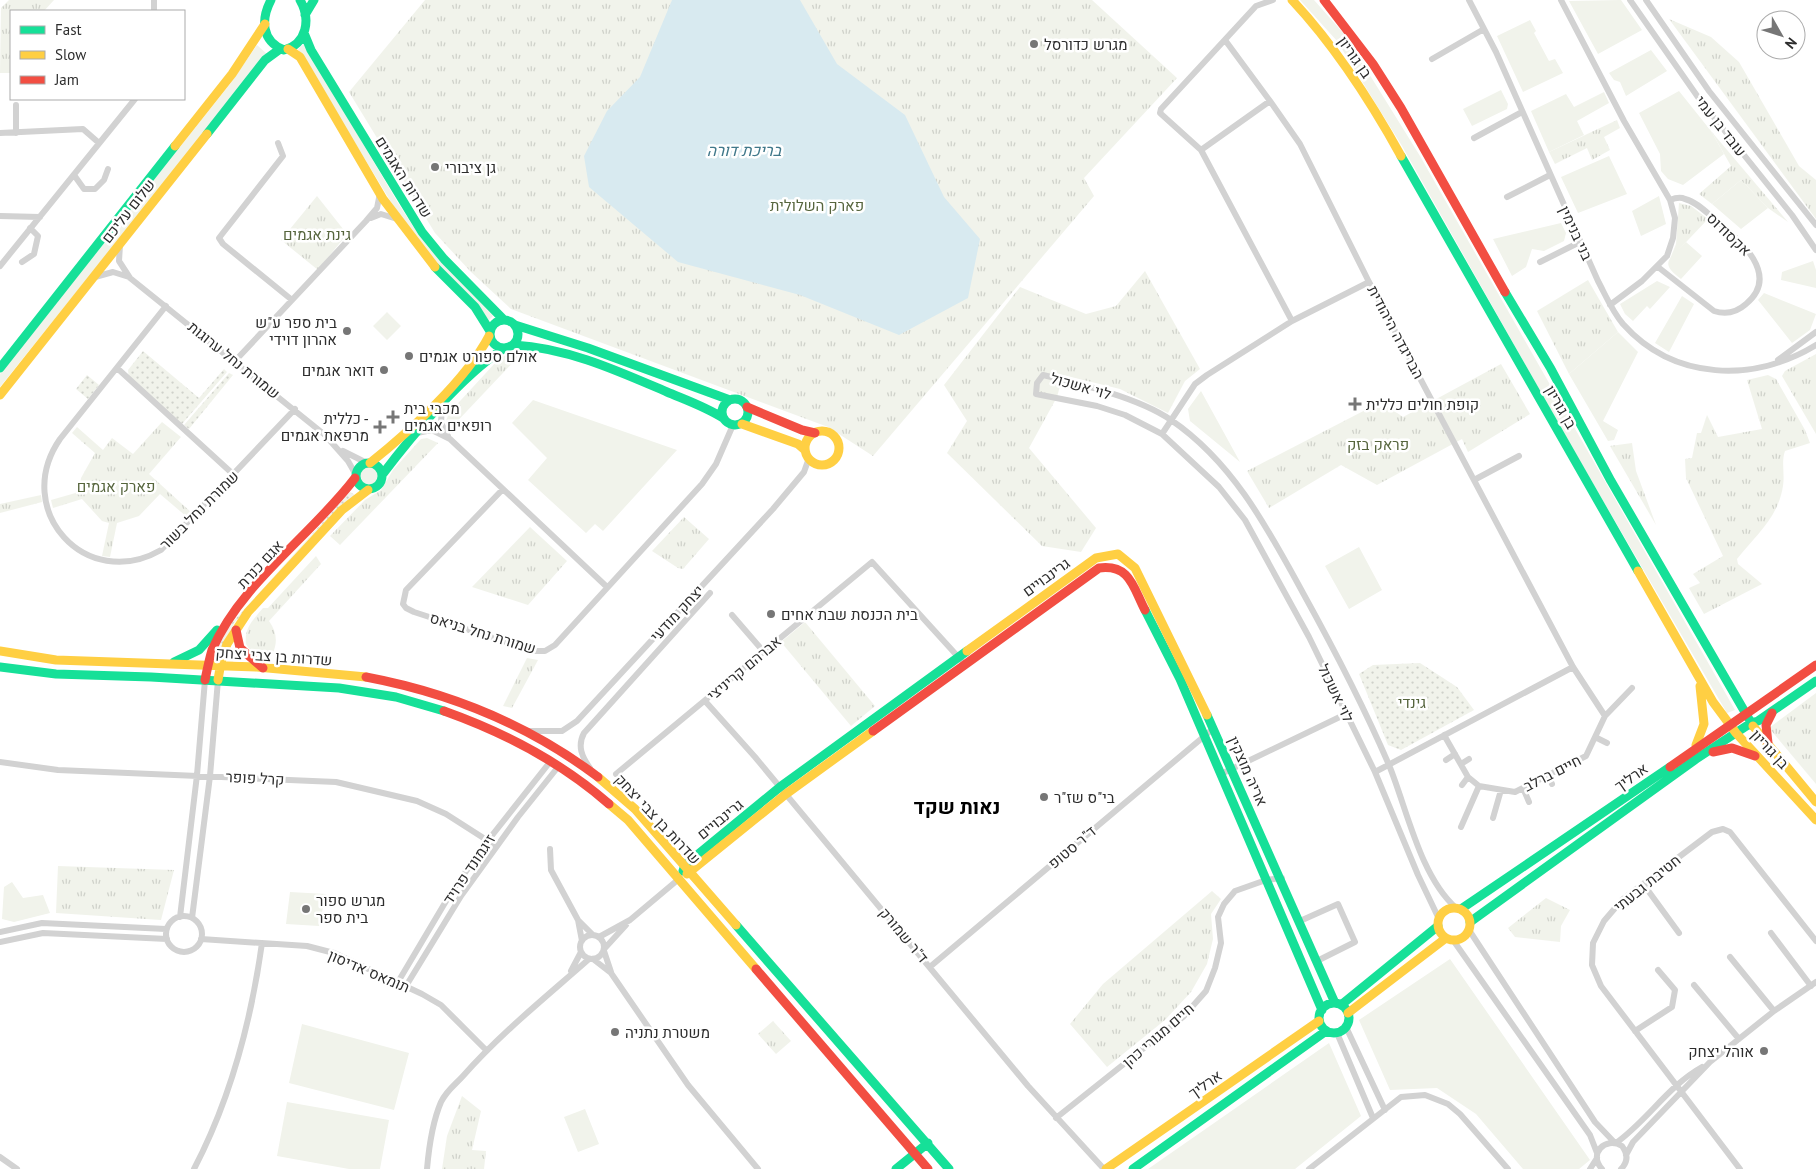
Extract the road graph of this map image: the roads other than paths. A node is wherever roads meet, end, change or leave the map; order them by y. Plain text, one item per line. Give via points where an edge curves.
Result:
1 (271, 0) edge
2 (300, 0) edge
3 (314, 0) edge
4 (1273, 0) edge
5 (1292, 0) edge
6 (1324, 0) edge
7 (1469, 0) edge
8 (1561, 0) edge
9 (1630, 0) edge
10 (1646, 0) edge
11 (1256, 3) edge
12 (266, 5) edge
13 (305, 15) junction
14 (265, 24) junction
15 (1484, 29) junction
16 (304, 33) junction
17 (1224, 40) junction
18 (284, 49) junction
19 (1432, 59) dead end
20 (134, 100) edge
21 (1270, 102) junction
22 (16, 105) dead end
23 (1522, 112) junction
24 (16, 132) junction
25 (0, 134) edge
26 (1474, 138) dead end
27 (99, 143) junction
28 (278, 143) dead end
29 (1200, 150) junction
30 (108, 169) dead end
31 (74, 175) junction
32 (1550, 175) junction
33 (380, 192) junction
34 (1507, 197) dead end
35 (1670, 200) junction
36 (0, 216) edge
37 (40, 217) junction
38 (398, 220) junction
39 (366, 221) junction
40 (1816, 226) edge
41 (30, 228) junction
42 (1580, 242) junction
43 (120, 244) junction
44 (1816, 250) edge
45 (22, 262) dead end
46 (1540, 262) dead end
47 (0, 266) edge
48 (1658, 267) junction
49 (93, 278) junction
50 (130, 278) junction
51 (1370, 282) junction
52 (292, 300) junction
53 (1610, 305) junction
54 (166, 306) junction
55 (504, 320) junction
56 (1292, 321) junction
57 (515, 325) junction
58 (1816, 332) edge
59 (490, 333) junction
60 (514, 345) junction
61 (1816, 345) edge
62 (503, 349) junction
63 (235, 361) junction
64 (1763, 367) junction
65 (0, 368) edge
66 (117, 368) junction
67 (0, 395) edge
68 (730, 400) junction
69 (442, 405) junction
70 (747, 407) junction
71 (295, 410) junction
72 (723, 418) junction
73 (1171, 419) junction
74 (737, 424) junction
75 (815, 432) junction
76 (414, 434) junction
77 (1162, 434) junction
78 (450, 439) junction
79 (336, 446) junction
80 (807, 454) junction
81 (1519, 456) dead end
82 (368, 463) junction
83 (234, 475) junction
84 (382, 475) junction
85 (356, 476) junction
86 (1474, 480) junction
87 (503, 489) junction
88 (368, 490) junction
89 (1125, 556) joint
90 (1113, 566) joint
91 (607, 587) junction
92 (710, 593) dead end
93 (235, 611) junction
94 (732, 615) dead end
95 (236, 628) junction
96 (0, 651) edge
97 (641, 652) junction
98 (764, 652) junction
99 (962, 661) junction
100 (168, 664) junction
101 (206, 665) junction
102 (219, 665) junction
103 (1816, 665) edge
104 (0, 667) edge
105 (1573, 667) junction
106 (263, 668) junction
107 (643, 668) junction
108 (1698, 676) junction
109 (204, 680) junction
110 (218, 680) junction
111 (1816, 681) edge
112 (1632, 688) dead end
113 (1732, 691) junction
114 (1771, 696) junction
115 (705, 701) junction
116 (1776, 707) junction
117 (1746, 713) junction
118 (1346, 714) junction
119 (1605, 716) junction
120 (1751, 723) junction
121 (1729, 724) junction
122 (1214, 728) junction
123 (524, 731) junction
124 (1736, 733) junction
125 (1444, 735) junction
126 (1204, 736) junction
127 (1595, 737) junction
128 (1607, 743) dead end
129 (1772, 750) junction
130 (1455, 754) junction
131 (1694, 755) junction
132 (1446, 760) dead end
133 (1469, 760) dead end
134 (1576, 760) junction
135 (1762, 761) junction
136 (0, 762) edge
137 (554, 764) junction
138 (1461, 764) junction
139 (1388, 765) junction
140 (1579, 767) dead end
141 (1232, 768) junction
142 (1375, 772) junction
143 (593, 773) junction
144 (616, 774) dead end
145 (1220, 774) junction
146 (197, 775) junction
147 (1548, 775) junction
148 (210, 776) junction
149 (1468, 777) junction
150 (1552, 784) dead end
151 (1462, 786) dead end
152 (1478, 786) junction
153 (1524, 788) junction
154 (1501, 790) junction
155 (783, 791) junction
156 (1529, 802) dead end
157 (1816, 802) edge
158 (1493, 818) dead end
159 (1816, 820) edge
160 (1461, 826) dead end
161 (488, 841) junction
162 (496, 846) junction
163 (550, 849) dead end
164 (688, 868) junction
165 (680, 878) junction
166 (1282, 878) junction
167 (1266, 880) junction
168 (1644, 885) junction
169 (1458, 908) junction
170 (180, 916) junction
171 (192, 918) junction
172 (578, 920) junction
173 (630, 920) junction
174 (1300, 921) junction
175 (1438, 922) junction
176 (1470, 926) junction
177 (166, 929) junction
178 (0, 932) edge
179 (1679, 933) dead end
180 (1771, 933) dead end
181 (596, 936) junction
182 (167, 939) junction
183 (201, 939) junction
184 (1450, 939) junction
185 (582, 941) junction
186 (1816, 941) edge
187 (0, 942) edge
188 (262, 943) junction
189 (604, 949) junction
190 (581, 952) junction
191 (1730, 957) dead end
192 (591, 959) junction
193 (1317, 961) junction
194 (931, 966) junction
195 (1658, 970) dead end
196 (570, 974) junction
197 (612, 974) junction
198 (398, 982) junction
199 (1814, 984) edge
200 (406, 986) junction
201 (1694, 986) dead end
202 (1338, 1004) junction
203 (1322, 1010) junction
204 (1774, 1011) junction
205 (1348, 1013) junction
206 (1319, 1021) junction
207 (1346, 1027) junction
208 (1326, 1031) junction
209 (1635, 1031) junction
210 (1337, 1033) junction
211 (1739, 1039) junction
212 (486, 1050) junction
213 (1710, 1062) junction
214 (1676, 1085) junction
215 (1681, 1092) junction
216 (1385, 1110) junction
217 (1056, 1118) junction
218 (1373, 1118) junction
219 (928, 1143) junction
220 (1616, 1143) junction
221 (915, 1153) junction
222 (1597, 1155) junction
223 (0, 1158) edge
224 (1626, 1158) junction
225 (17, 1169) edge
226 (194, 1169) edge
227 (427, 1169) edge
228 (758, 1169) edge
229 (896, 1169) edge
230 (928, 1169) edge
231 (948, 1169) edge
232 (1105, 1169) edge
233 (1133, 1169) edge
234 (1309, 1169) edge
235 (1508, 1169) edge
236 (1590, 1169) edge
237 (1602, 1169) edge
238 (1621, 1169) edge
239 (1629, 1169) edge
240 (1740, 1169) edge

1 - 12 street
2 - 13 street via 304,4
3 - 13 street
4 - 11 street
5 - 108 street, בן גוריון via 1319,29 1370,101
6 - 113 street, בן גוריון via 1373,64 1401,108
7 - 15 street, בני בנימין
8 - 35 street via 1624,121
9 - 44 street, עובד בן עמי via 1684,80 1792,215
10 - 40 street, עובד בן עמי via 1710,91
11 - 17 street
12 - 14 street
13 - 16 street
14 - 18 street, שדרות האגמים via 268,41
14 - 65 street, שלום עליכם via 236,70
15 - 19 street
15 - 23 street, בני בנימין
16 - 18 street, שלום עליכם via 299,42
16 - 55 street, שדרות האגמים via 315,57 422,232
17 - 21 street, הבריגדה היהודית
17 - 29 street via 1160,113
18 - 33 street, שדרות האגמים via 303,62
18 - 43 street, שלום עליכם via 265,60
20 - 27 street
21 - 29 street
21 - 51 street, הבריגדה היהודית via 1300,144
22 - 24 street
23 - 26 street
23 - 32 street, בני בנימין
24 - 25 street
24 - 27 street via 83,129
27 - 31 street
28 - 52 street via 284,156 219,238
29 - 56 street
30 - 31 street via 104,180 94,189 84,189
31 - 37 street
32 - 34 street
32 - 42 street, בני בנימין
33 - 38 street, שדרות האגמים
33 - 39 street via 380,203
35 - 48 street via 1675,218 1673,238
35 - 48 street, אקסודוס via 1685,198 1725,228 1748,250 1758,267 1760,280 1758,290 1746,305 1730,313 1721,313 1714,311
36 - 37 street
37 - 41 street
38 - 39 street via 381,214
38 - 59 street, שדרות האגמים via 430,263 481,315
39 - 52 street
41 - 45 street via 38,236 34,254
41 - 47 street
42 - 46 street
42 - 53 street, בני בנימין
43 - 49 street, שלום עליכם
43 - 50 street, שמורת נחל ערוגות via 119,261
48 - 53 street
49 - 50 street, שמורת נחל ערוגות via 114,272
49 - 67 street, שלום עליכם
50 - 54 street, שמורת נחל ערוגות
51 - 56 street
51 - 86 street, הבריגדה היהודית
52 - 63 street
53 - 64 street, בני בנימין via 1642,341 1680,364 1723,371
54 - 63 street, שמורת נחל ערוגות
54 - 66 street, שמורת נחל בשור
55 - 57 street
55 - 59 street via 495,323
56 - 73 street via 1195,384
57 - 60 street via 518,335
57 - 68 street
58 - 64 street, בני בנימין via 1788,354
59 - 62 street via 493,344
59 - 82 street via 486,344 470,364 389,447
60 - 62 street
60 - 72 street via 565,354 654,387
61 - 64 street, בני בנימין via 1792,358
62 - 69 street via 485,361
63 - 71 street, שמורת נחל ערוגות
66 - 83 street
66 - 83 street, שמורת נחל בשור via 60,438 46,466 43,483 46,507 54,524 68,540 103,561 122,562 153,554 169,543
68 - 70 street via 738,400
68 - 72 street via 723,407
69 - 76 street
69 - 78 street via 441,423
70 - 74 street via 748,416
70 - 75 street via 802,430
71 - 79 street, שמורת נחל ערוגות
71 - 83 street, שמורת נחל בשור
72 - 74 street
73 - 77 street
73 - 77 street, לוי אשכול via 1083,384 1043,375 1037,383 1036,394 1097,406 1125,415
73 - 139 street, לוי אשכול via 1231,476 1257,512 1326,634
74 - 80 street via 790,441
74 - 91 street, שמורת נחל בניאס via 702,484
75 - 80 street via 809,437
75 - 80 street via 831,434 837,441 838,450 833,460 824,464 813,462
76 - 78 street via 432,430
76 - 84 street
77 - 118 street, לוי אשכול via 1219,487 1245,520 1309,637
78 - 87 street
79 - 82 street, שמורת נחל ערוגות
79 - 85 street, שמורת נחל ערוגות
80 - 97 street, יצחק מודעי via 804,472 784,496
81 - 86 street
82 - 84 street via 377,466
82 - 85 street via 360,466
84 - 88 street via 379,486
85 - 88 street via 361,487
85 - 93 street, אגם כנרת via 335,504
86 - 105 street, הבריגדה היהודית
87 - 91 street
87 - 91 street, שמורת נחל בניאס via 406,590 403,600 406,608 532,651 545,652
88 - 95 street, אגם כנרת via 342,510 261,596
89 - 99 street, גרינבויים via 1112,552 1096,558
89 - 122 street, אריה מוצקין via 1135,568
90 - 99 street, גרינבויים via 1099,568
90 - 126 street, אריה מוצקין via 1126,573 1180,679
92 - 107 street, יצחק מודעי
93 - 100 street via 199,650
93 - 101 street, אגם כנרת via 215,640
94 - 98 street
95 - 102 street, אגם כנרת
95 - 106 street via 240,648
96 - 100 street, שדרות בן צבי יצחק via 41,658
97 - 107 street
97 - 123 street, יצחק מודעי via 570,726 554,732
98 - 99 street, אברהם קריניצי via 872,562
98 - 115 street, אברהם קריניצי
99 - 155 street, גרינבויים
100 - 101 street, שדרות בן צבי יצחק
101 - 102 street, שדרות בן צבי יצחק
101 - 109 street, אגם כנרת
102 - 106 street, שדרות בן צבי יצחק
102 - 110 street, אגם כנרת
103 - 114 street, ארליך
104 - 109 street, שדרות בן צבי יצחק via 45,673
105 - 119 street
105 - 125 street
106 - 123 street, שדרות בן צבי יצחק via 358,676 410,686 476,709
107 - 143 street, יצחק מודעי via 588,727 581,739 581,753
108 - 121 street, בן גוריון
108 - 131 street via 1706,716
109 - 110 street, שדרות בן צבי יצחק
109 - 146 street
110 - 137 street, שדרות בן צבי יצחק via 336,687 403,699 492,730
110 - 148 street
111 - 116 street, ארליך
112 - 119 street, חיים ברלב
113 - 114 street via 1748,702
113 - 117 street, בן גוריון
114 - 117 street, ארליך
115 - 144 street, אברהם קריניצי
115 - 155 street, ד"ר שמורק
116 - 120 street, ארליך
116 - 129 street via 1766,725
117 - 120 street, בן גוריון
117 - 121 street, ארליך
118 - 141 street
118 - 142 street, לוי אשכול
119 - 127 street, חיים ברלב
120 - 124 street, ארליך
120 - 129 street, בן גוריון
121 - 124 street, בן גוריון
121 - 131 street, ארליך
122 - 126 street, ד"ר סטופ
122 - 141 street, אריה מוצקין
123 - 143 street, שדרות בן צבי יצחק
124 - 131 street, ארליך
124 - 135 street, בן גוריון
125 - 130 street
125 - 139 street
126 - 145 street, אריה מוצקין
126 - 194 street, ד"ר סטופ
127 - 128 street
127 - 134 street, חיים ברלב via 1586,756
129 - 157 street, בן גוריון
130 - 132 street
130 - 138 street
131 - 135 street via 1732,748 1746,751
131 - 169 street, ארליך
131 - 176 street, ארליך
133 - 138 street
134 - 140 street
134 - 147 street, חיים ברלב
135 - 159 street, בן גוריון
136 - 146 street, קרל פופר via 58,770
137 - 161 street, זיגמונד פרויד
137 - 162 street, זיגמונד פרויד
137 - 165 street, שדרות בן צבי יצחק via 617,810
138 - 149 street
139 - 142 street
139 - 169 street, לוי אשכול via 1427,864 1442,892
141 - 145 street
141 - 166 street, אריה מוצקין
142 - 175 street, לוי אשכול
143 - 164 street, שדרות בן צבי יצחק via 635,809
145 - 167 street, אריה מוצקין
146 - 148 street, קרל פופר
146 - 170 street
147 - 150 street
147 - 153 street, חיים ברלב
148 - 161 street, קרל פופר via 336,782 394,795 446,814
148 - 171 street
149 - 151 street
149 - 152 street
152 - 154 street, חיים ברלב
152 - 160 street
153 - 154 street, חיים ברלב via 1515,792
153 - 156 street
154 - 158 street
155 - 164 street, גרינבויים
155 - 194 street, ד"ר שמורק
161 - 162 street, קרל פופר
161 - 198 street, זיגמונד פרויד via 452,891
162 - 200 street, זיגמונד פרויד
163 - 172 street via 551,870
164 - 165 street, גרינבויים
164 - 219 street, שדרות בן צבי יצחק
165 - 173 street
165 - 221 street, שדרות בן צבי יצחק
166 - 167 street, חיים מגורי כהן
166 - 174 street, אריה מוצקין
167 - 203 street, אריה מוצקין
167 - 217 street, חיים מגורי כהן via 1235,891 1224,904 1218,917 1219,951 1206,991 1183,1017
168 - 179 street
168 - 186 street, חטיבת גבעתי via 1712,832 1723,829 1730,832
168 - 209 street, חטיבת גבעתי via 1622,900 1604,921 1593,943 1592,965 1600,986
169 - 175 street via 1444,911
169 - 176 street via 1467,914
170 - 171 street
170 - 177 street
171 - 183 street via 199,925
172 - 181 street
172 - 185 street
173 - 181 street
173 - 189 street
174 - 193 street, אריה מוצקין
174 - 193 street via 1338,904 1356,942
175 - 184 street
175 - 202 street
176 - 184 street via 1464,937
176 - 220 street via 1595,1122
177 - 178 street via 42,924
177 - 182 street
180 - 199 street
181 - 185 street via 588,936
181 - 189 street
182 - 183 street via 172,948 186,952 198,945
182 - 187 street via 43,933
183 - 188 street, תומאס אדיסון
184 - 205 street
184 - 222 street via 1590,1135
185 - 190 street
188 - 198 street, תומאס אדיסון via 307,946 334,953
188 - 226 street via 240,1056 213,1129
189 - 192 street via 599,958
189 - 197 street
190 - 192 street
190 - 196 street
191 - 204 street
192 - 196 street
192 - 197 street
193 - 202 street, אריה מוצקין
194 - 217 street, ד"ר שמורק
195 - 209 street via 1675,990 1672,1007
196 - 212 street
197 - 228 street via 688,1085
198 - 200 street, תומאס אדיסון
199 - 204 street
200 - 212 street, תומאס אדיסון via 441,1005
201 - 211 street
202 - 203 street
202 - 205 street
203 - 206 street
204 - 211 street
205 - 207 street
206 - 208 street
206 - 232 street, ארליך
207 - 210 street
207 - 216 street
208 - 210 street
208 - 233 street, ארליך
209 - 214 street, חטיבת גבעתי
210 - 218 street
211 - 213 street
212 - 227 street via 449,1089 441,1103 432,1129
213 - 214 street
213 - 215 street
214 - 215 street, חטיבת גבעתי
214 - 220 street via 1632,1132
215 - 224 street via 1633,1142
215 - 240 street, חטיבת גבעתי
216 - 218 street
216 - 235 street via 1401,1097 1425,1095 1448,1104
217 - 232 street, ד"ר שמורק
218 - 234 street
219 - 221 street
219 - 231 street, שדרות בן צבי יצחק
220 - 222 street via 1603,1145
220 - 224 street via 1622,1146
221 - 229 street
221 - 230 street, שדרות בן צבי יצחק
222 - 236 street
222 - 237 street
223 - 225 street
224 - 238 street
224 - 239 street

